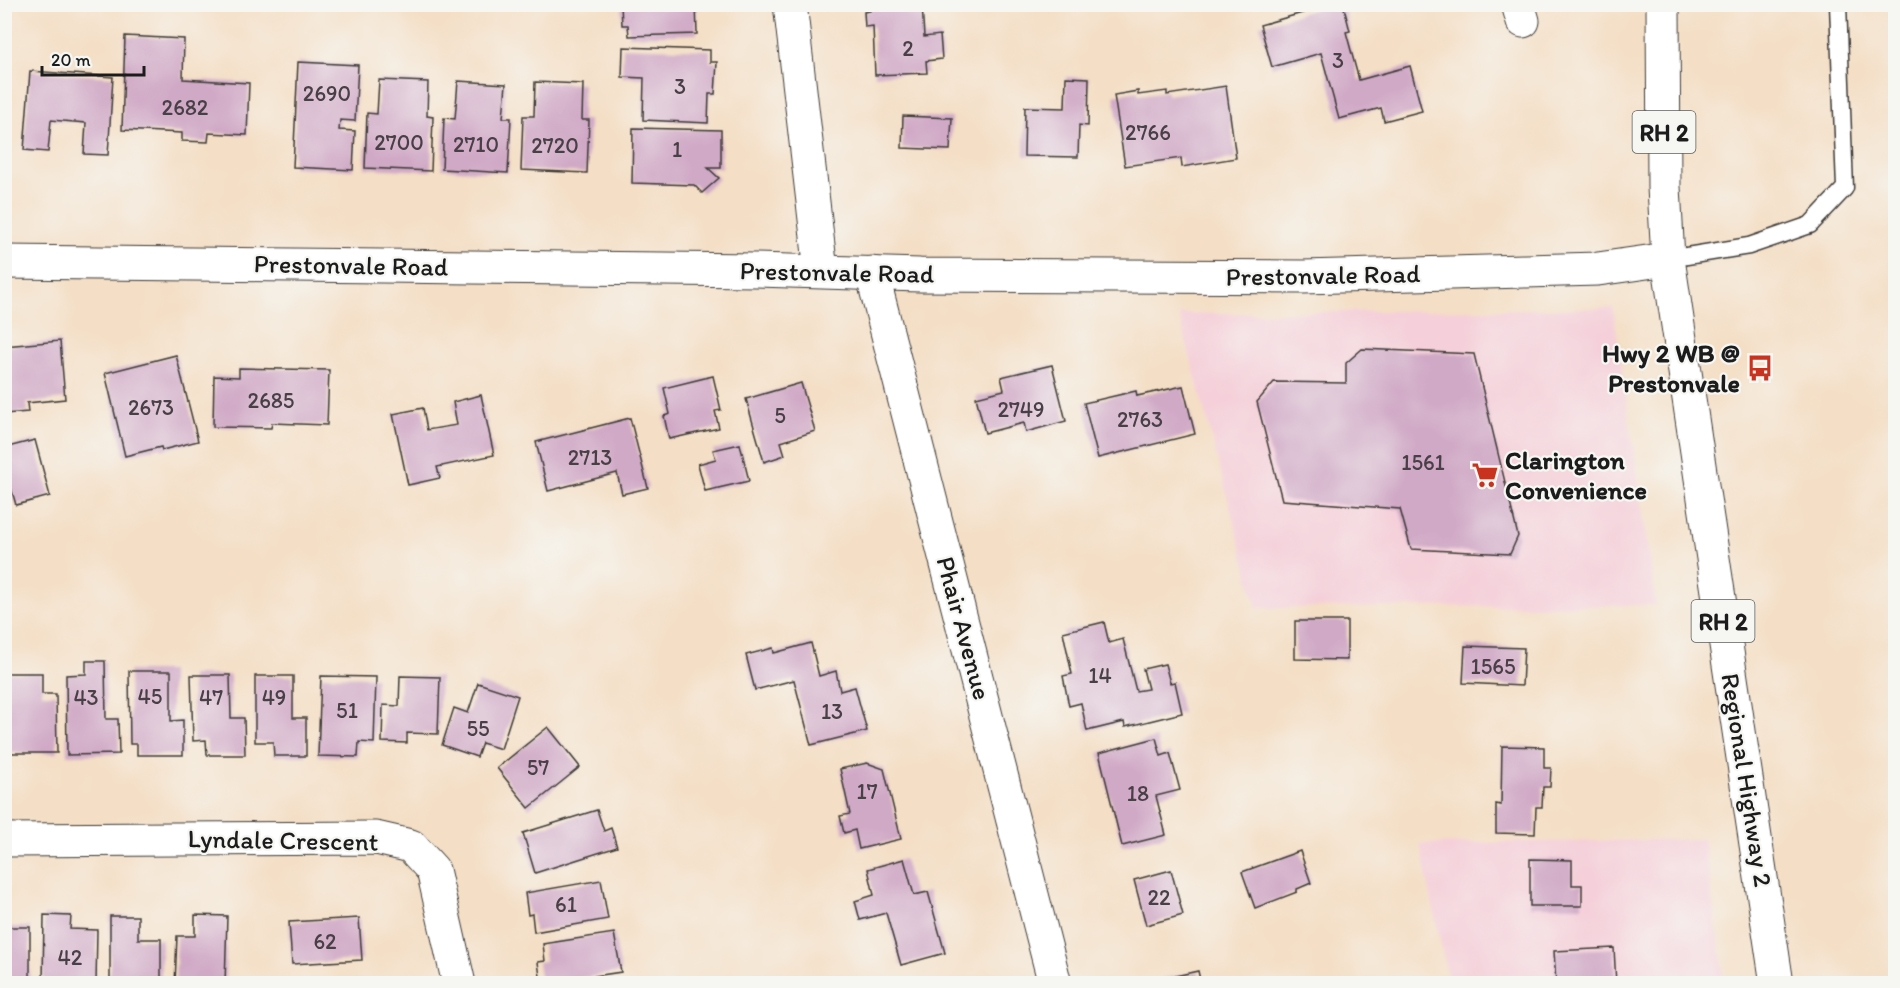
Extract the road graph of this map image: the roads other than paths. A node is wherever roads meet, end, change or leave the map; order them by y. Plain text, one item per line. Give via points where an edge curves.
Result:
1 (790, 4) edge
2 (1663, 4) edge
3 (1838, 4) edge
4 (1668, 259) junction
5 (4, 262) edge
6 (821, 271) junction
7 (872, 273) junction
8 (4, 840) edge
9 (459, 984) edge
10 (1055, 984) edge
11 (1778, 984) edge

1 - 6 street
2 - 4 street, Regional Highway 2 / RH 2
3 - 4 lane via 1845,188 1810,225 1749,246
4 - 7 street, Prestonvale Road via 1598,269 1303,277
4 - 11 street, Regional Highway 2 / RH 2
5 - 6 street, Prestonvale Road
6 - 7 street, Prestonvale Road
7 - 10 street, Phair Avenue
8 - 9 street, Lyndale Crescent via 376,838 411,846 433,870

